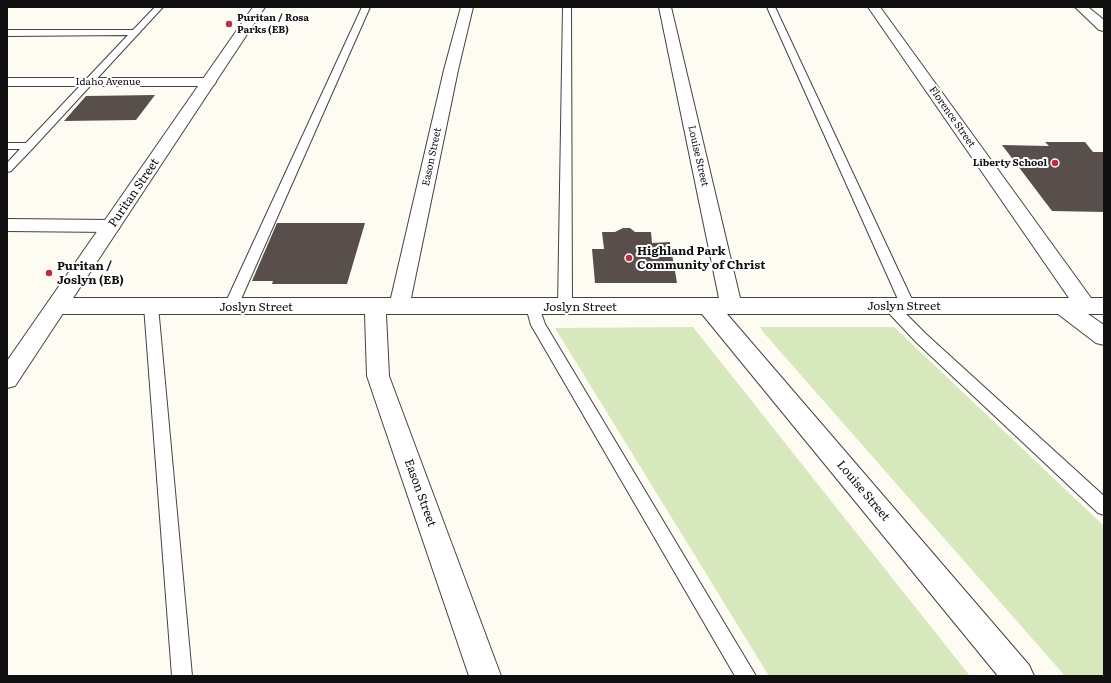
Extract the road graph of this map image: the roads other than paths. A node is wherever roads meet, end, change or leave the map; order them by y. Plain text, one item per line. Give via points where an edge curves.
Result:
1 (159, 7) edge
2 (259, 7) edge
3 (366, 7) edge
4 (467, 7) edge
5 (567, 7) edge
6 (665, 7) edge
7 (771, 7) edge
8 (874, 7) edge
9 (1080, 7) edge
10 (1104, 27) edge
11 (135, 32) junction
12 (7, 33) edge
13 (7, 82) edge
14 (89, 82) junction
15 (209, 82) junction
16 (7, 146) edge
17 (29, 146) junction
18 (7, 169) edge
19 (7, 225) edge
20 (111, 226) junction
21 (56, 306) junction
22 (151, 306) junction
23 (231, 306) junction
24 (720, 306) junction
25 (899, 306) junction
26 (1063, 306) junction
27 (1094, 306) edge
28 (387, 307) junction
29 (533, 307) junction
30 (565, 307) junction
31 (1104, 337) edge
32 (7, 379) edge
33 (1104, 507) edge
34 (182, 676) edge
35 (485, 676) edge
36 (746, 676) edge
37 (1018, 676) edge

1 - 11 lane
2 - 15 street, Puritan Street
3 - 23 lane
4 - 28 street, Eason Street
5 - 30 lane
6 - 24 street, Louise Street
7 - 25 lane
8 - 27 street, Florence Street
9 - 10 street
11 - 12 lane
11 - 14 lane
13 - 14 street, Idaho Avenue
14 - 15 street, Idaho Avenue
14 - 17 lane
15 - 20 street, Puritan Street
16 - 17 lane
17 - 18 lane
19 - 20 street
20 - 21 street, Puritan Street
21 - 22 street, Joslyn Street
21 - 32 street, Puritan Street
22 - 23 street, Joslyn Street
22 - 34 lane
23 - 28 street, Joslyn Street
24 - 25 street, Joslyn Street
24 - 30 street, Joslyn Street
24 - 37 street, Louise Street
25 - 26 street, Joslyn Street
25 - 33 lane via 921,338
26 - 27 street, Joslyn Street
26 - 31 street
28 - 29 street, Joslyn Street
28 - 35 street, Eason Street via 378,376
29 - 30 street, Joslyn Street
29 - 36 lane via 538,325

